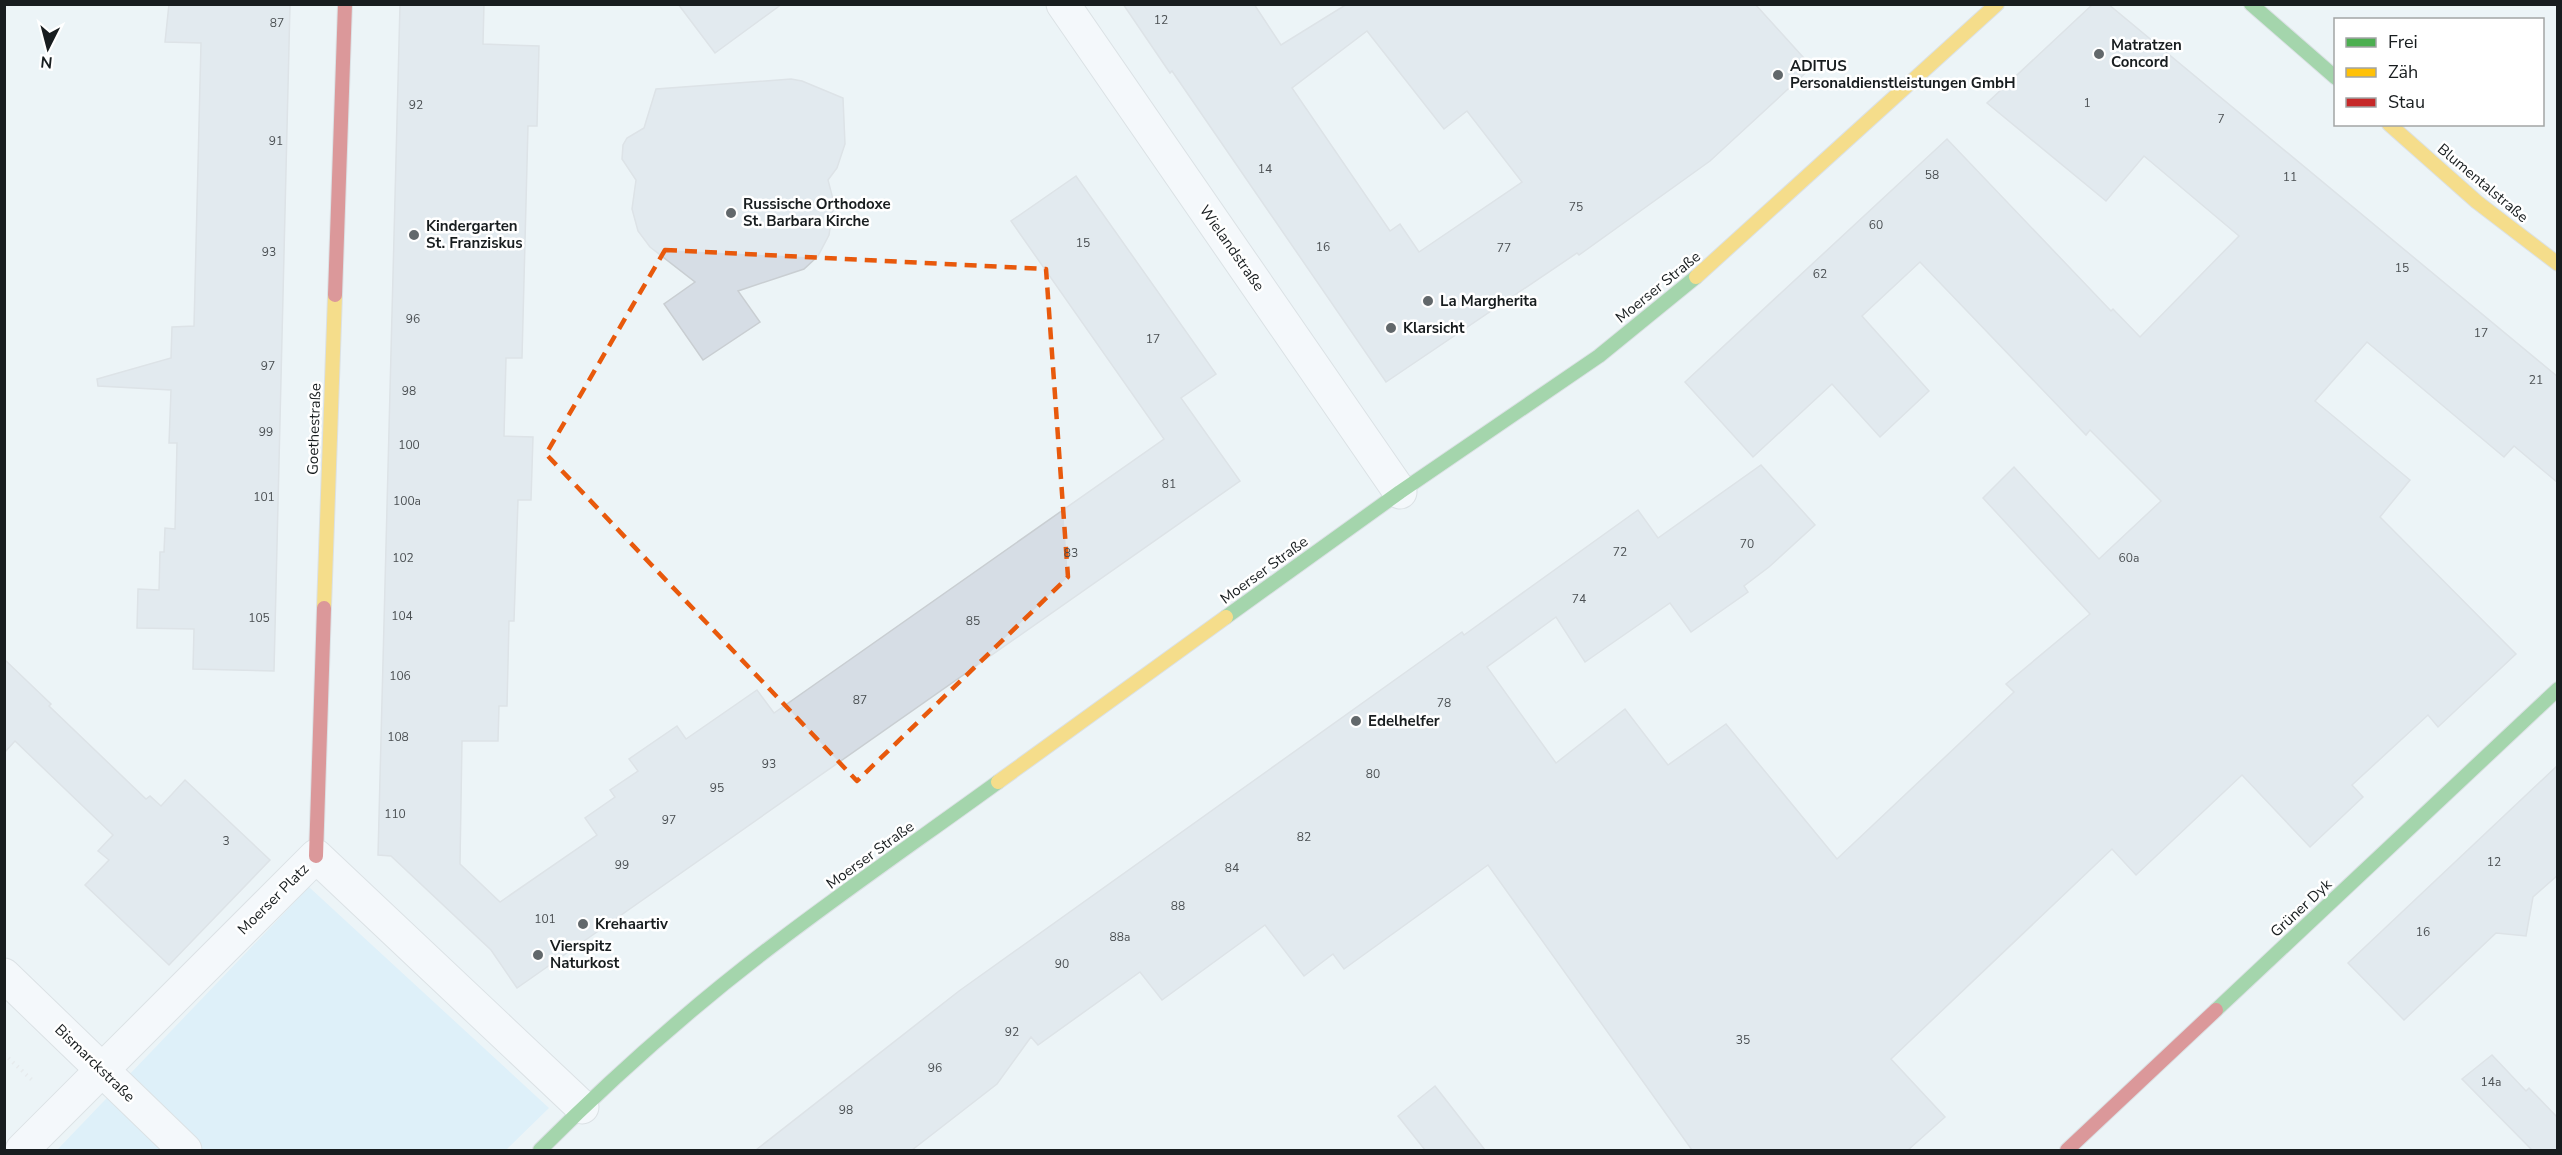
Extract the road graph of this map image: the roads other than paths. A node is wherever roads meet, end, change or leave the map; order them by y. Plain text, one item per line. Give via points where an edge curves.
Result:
1 (345, 4) edge
2 (1064, 4) edge
3 (1997, 4) edge
4 (2252, 4) edge
5 (2334, 76) edge
6 (2391, 126) edge
7 (2558, 264) edge
8 (1400, 492) junction
9 (2558, 689) edge
10 (316, 856) junction
11 (4, 975) edge
12 (102, 1069) junction
13 (582, 1107) junction
14 (22, 1150) edge
15 (185, 1150) edge
16 (540, 1150) edge
17 (2067, 1150) edge

1 - 10 main road, Goethestraße
2 - 8 street, Wielandstraße
3 - 8 main road, Moerser Straße via 1719,260 1599,356
4 - 5 main road
6 - 7 main road, Blumentalstraße via 2477,202
8 - 13 main road, Moerser Straße via 781,939 644,1048
9 - 17 main road, Grüner Dyk
10 - 12 street, Moerser Platz
10 - 13 street, Moerser Platz
11 - 12 street, Bismarckstraße
12 - 14 street, Moerser Platz
12 - 15 street, Bismarckstraße
13 - 16 main road, Moerser Straße

